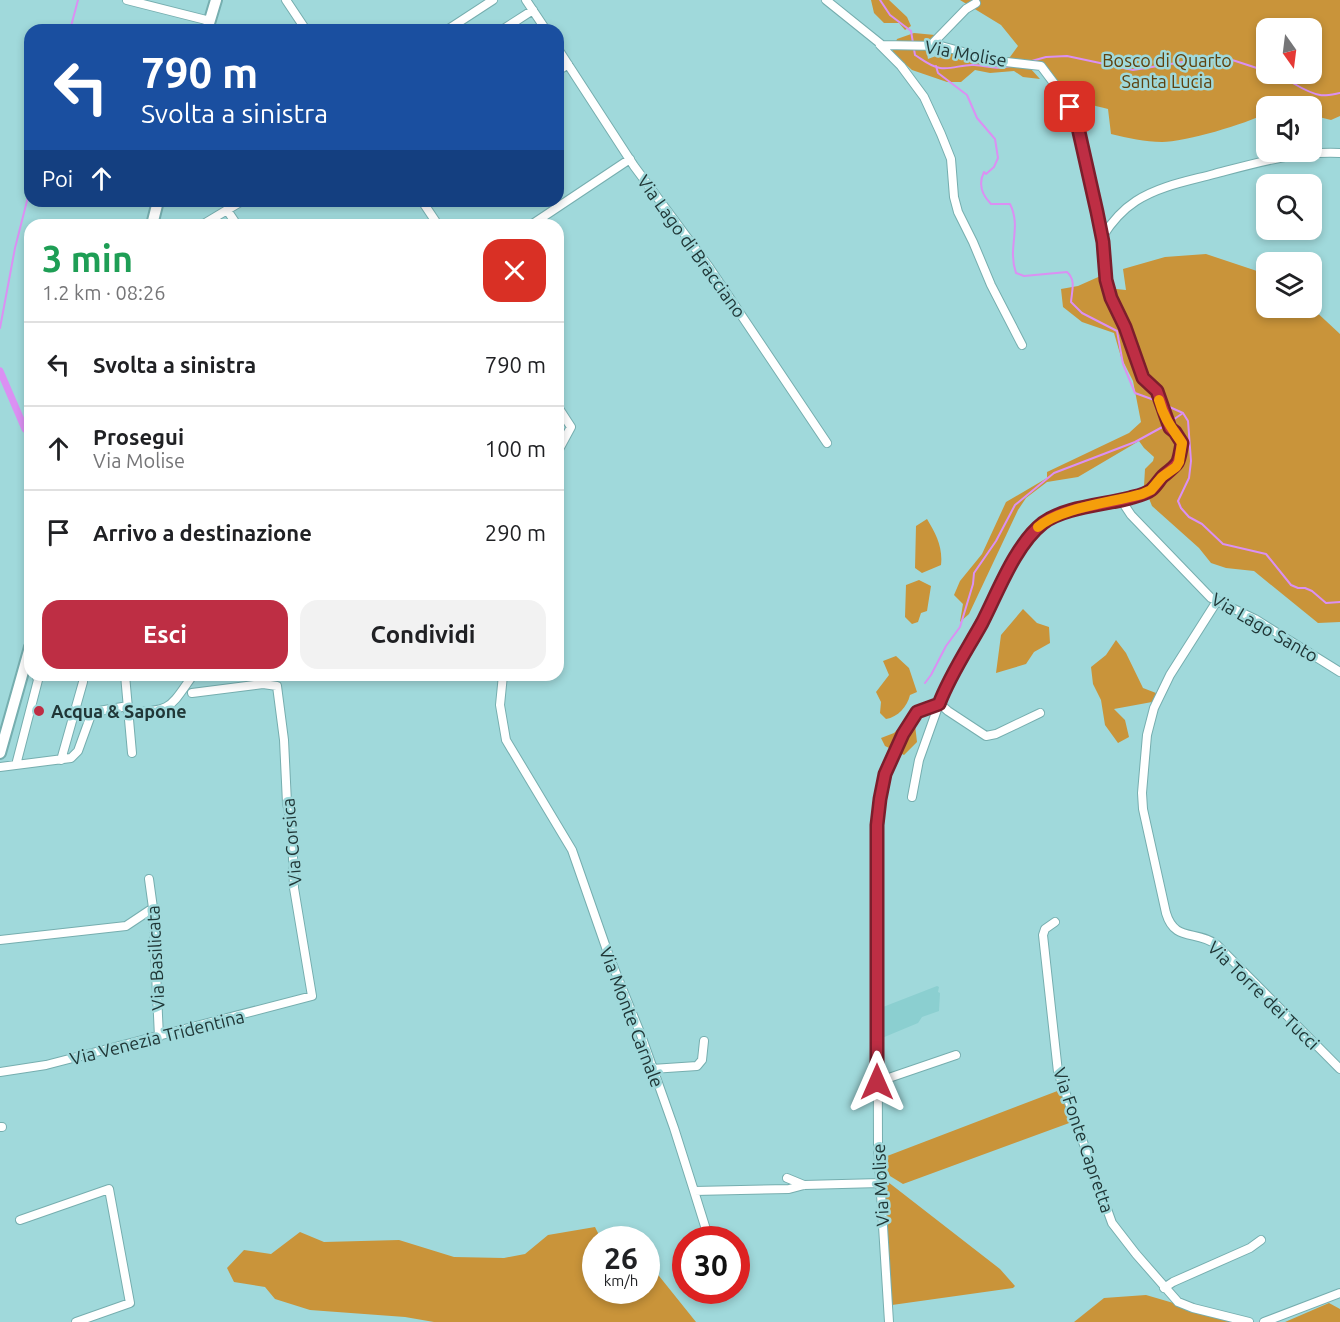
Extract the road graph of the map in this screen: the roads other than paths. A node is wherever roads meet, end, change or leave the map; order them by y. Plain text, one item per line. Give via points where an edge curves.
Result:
1 (127, 0) edge
2 (216, 0) edge
3 (286, 0) edge
4 (493, 0) edge
5 (526, 0) edge
6 (826, 0) edge
7 (976, 3) dead end
8 (533, 10) junction
9 (205, 24) edge
10 (208, 24) edge
11 (302, 24) edge
12 (456, 24) edge
13 (511, 24) edge
14 (542, 24) edge
15 (879, 44) junction
16 (931, 45) junction
17 (564, 58) edge
18 (568, 64) junction
19 (564, 67) edge
20 (1340, 153) edge
21 (630, 159) junction
22 (564, 203) edge
23 (232, 207) edge
24 (558, 207) edge
25 (227, 210) junction
26 (212, 219) edge
27 (233, 219) edge
28 (540, 219) edge
29 (1102, 237) junction
30 (1022, 345) dead end
31 (564, 416) edge
32 (564, 440) edge
33 (827, 443) dead end
34 (1121, 500) junction
35 (1217, 601) junction
36 (1340, 672) edge
37 (24, 679) edge
38 (38, 681) edge
39 (126, 681) edge
40 (188, 681) edge
41 (502, 681) edge
42 (83, 682) dead end
43 (192, 693) dead end
44 (939, 703) junction
45 (129, 709) junction
46 (1040, 713) dead end
47 (0, 753) edge
48 (132, 753) dead end
49 (61, 760) junction
50 (16, 765) junction
51 (0, 767) edge
52 (912, 797) dead end
53 (148, 879) dead end
54 (153, 908) junction
55 (1055, 922) dead end
56 (0, 940) edge
57 (312, 996) joint
58 (159, 1037) junction
59 (704, 1041) dead end
60 (956, 1055) dead end
61 (652, 1069) junction
62 (1340, 1069) edge
63 (0, 1072) edge
64 (877, 1082) junction
65 (787, 1178) dead end
66 (880, 1183) junction
67 (804, 1185) junction
68 (694, 1191) junction
69 (20, 1220) dead end
70 (705, 1226) edge
71 (1261, 1240) dead end
72 (1164, 1288) junction
73 (1340, 1293) edge
74 (76, 1322) edge
75 (889, 1322) edge
76 (1249, 1322) edge
77 (1264, 1322) edge

1 - 9 street
2 - 10 main road
3 - 11 street
4 - 12 street
5 - 8 street
6 - 15 street
7 - 16 street
8 - 13 street
8 - 14 street
15 - 16 street, Via Molise
15 - 30 street via 924,97 951,159 958,212
16 - 29 street, Via Molise via 980,59 1041,66 1073,112
17 - 18 street, Via Lago di Bracciano
18 - 19 street
18 - 21 street, Via Lago di Bracciano
20 - 29 street via 1273,158 1154,192 1126,209
21 - 22 street
21 - 33 street, Via Lago di Bracciano via 710,267
23 - 25 street
24 - 28 street
25 - 26 street
25 - 27 street
29 - 34 street, Via Molise via 1111,298 1143,378 1157,391 1170,428 1182,443 1179,462 1151,490
31 - 32 street via 570,429
34 - 35 street, Via Lago Santo
34 - 44 street via 1055,516 1032,534 946,684
35 - 36 street, Via Lago Santo via 1264,624
35 - 62 street, Via Torre dei Tucci via 1164,685 1148,730 1142,804 1166,913 1178,932 1203,937 1217,945
37 - 47 main road
38 - 50 street
39 - 45 street
40 - 45 street via 166,708 153,712
41 - 61 street, Via Monte Carnale via 500,705 506,740 572,850
42 - 49 street
43 - 57 street, Via Corsica via 262,684 278,686 294,888
44 - 46 street via 986,736
44 - 52 street via 918,759
44 - 64 street, Via Molise via 917,712 910,721 885,774 880,799
45 - 48 street
45 - 49 street via 93,713 77,753
49 - 50 street
50 - 51 street
53 - 54 street, Via Basilicata
54 - 56 street via 126,926
54 - 58 street, Via Basilicata
55 - 72 street, Via Fonte Capretta via 1045,929 1043,943 1059,1077 1112,1223
57 - 58 street, Via Venezia Tridentina
58 - 63 street, Via Venezia Tridentina via 46,1065
59 - 61 street via 702,1060 697,1066
60 - 64 street
61 - 68 street, Via Monte Carnale
64 - 66 street, Via Molise
65 - 67 street
66 - 67 street
66 - 75 street, Via Molise
67 - 68 street via 789,1189
68 - 70 street, Via Monte Carnale
69 - 74 street via 109,1189 130,1303
71 - 72 street
72 - 76 street, Via Fonte Capretta via 1187,1306
73 - 77 street

